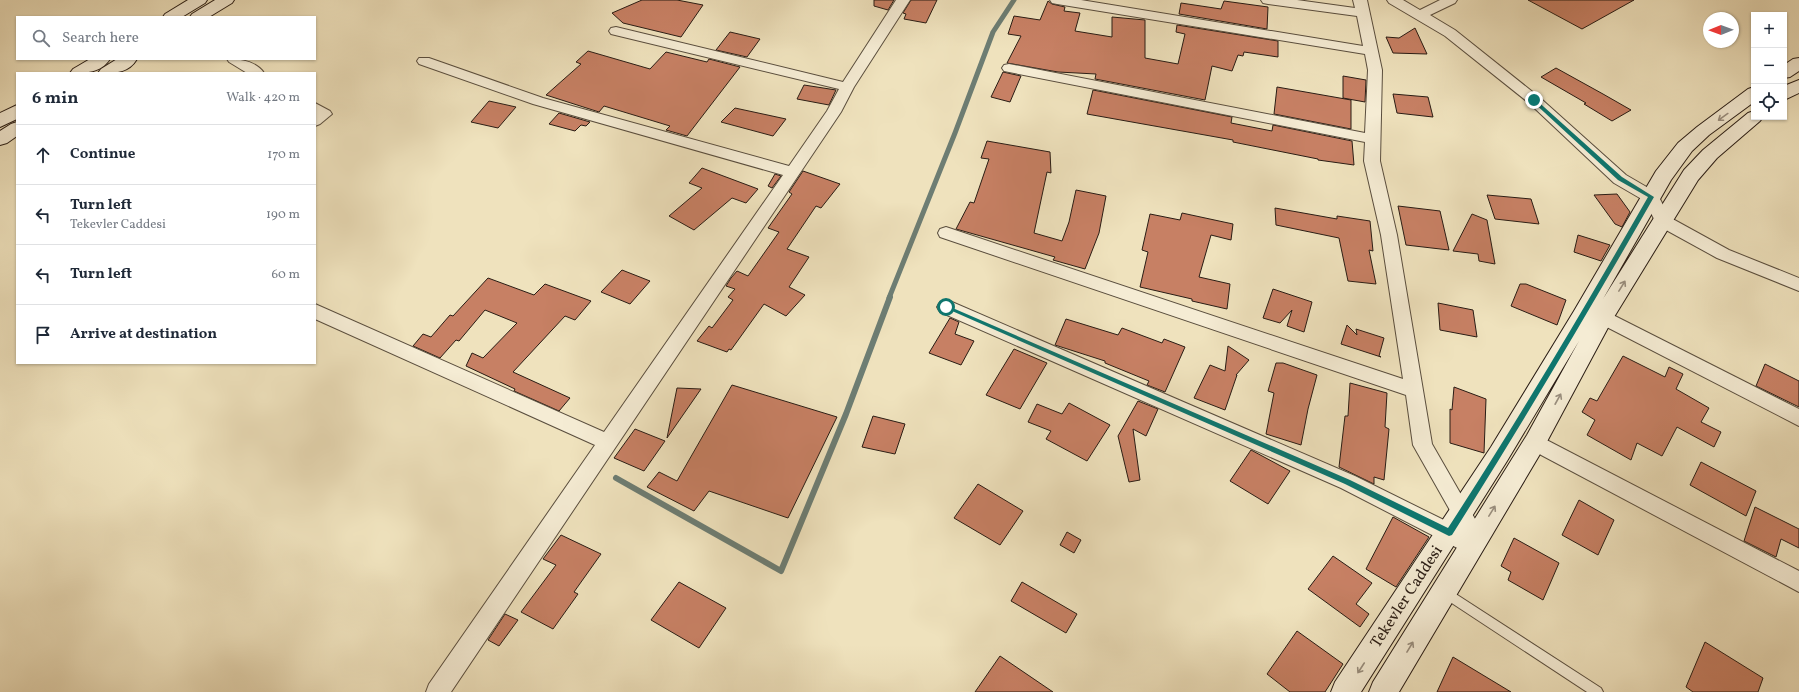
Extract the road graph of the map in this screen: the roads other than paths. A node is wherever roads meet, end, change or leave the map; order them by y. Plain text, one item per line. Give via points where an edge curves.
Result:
1 (199, 0) edge
2 (226, 0) edge
3 (903, 0) edge
4 (1057, 0) edge
5 (1268, 0) edge
6 (1394, 0) edge
7 (1450, 0) edge
8 (1361, 6) edge
9 (1420, 15) junction
10 (173, 16) edge
11 (200, 16) edge
12 (616, 31) dead end
13 (1371, 51) junction
14 (100, 60) edge
15 (128, 60) edge
16 (236, 60) edge
17 (424, 61) dead end
18 (1799, 63) edge
19 (1009, 68) dead end
20 (1787, 71) edge
21 (81, 72) edge
22 (109, 72) edge
23 (255, 72) edge
24 (1799, 84) edge
25 (847, 87) junction
26 (1787, 92) edge
27 (1751, 96) edge
28 (316, 109) edge
29 (16, 112) edge
30 (316, 120) edge
31 (1751, 120) edge
32 (0, 121) edge
33 (16, 129) edge
34 (0, 139) edge
35 (1373, 139) junction
36 (792, 172) junction
37 (1651, 197) junction
38 (1663, 221) junction
39 (946, 233) dead end
40 (1799, 285) edge
41 (946, 307) dead end
42 (316, 311) edge
43 (1603, 317) junction
44 (1414, 390) junction
45 (1799, 418) edge
46 (608, 442) junction
47 (1535, 442) junction
48 (1455, 523) junction
49 (1474, 541) junction
50 (1799, 582) edge
51 (1444, 592) junction
52 (437, 692) edge
53 (1344, 692) edge
54 (1383, 692) edge
55 (1597, 692) edge

1 - 10 street
2 - 11 street
3 - 25 street
4 - 13 street
5 - 8 street
6 - 9 street
7 - 9 street
8 - 13 street
9 - 37 street via 1450,33 1534,100 1620,179
12 - 25 street
13 - 35 street via 1374,70
14 - 21 street
15 - 22 street
16 - 23 street
17 - 36 street via 538,101
18 - 20 street
19 - 35 street
24 - 26 street
25 - 36 street via 834,112
27 -> 37 street, Tekevler Caddesi via 1685,147
28 - 30 street via 325,114
29 - 32 street
31 - 38 street via 1710,154 1691,175
33 - 34 street
35 - 44 street via 1372,160 1389,236
36 - 46 street
37 - 38 street
37 - 48 street, Tekevler Caddesi via 1582,317
38 - 40 street via 1722,254
43 -> 38 street
39 - 44 street
41 - 48 street via 1348,482
42 - 46 street
43 - 45 street
47 -> 43 street
44 - 48 street via 1423,444
46 - 52 street
49 -> 47 street
47 - 50 street
48 - 49 street
48 -> 53 street, Tekevler Caddesi
49 - 51 street
54 -> 51 street
51 - 55 lane

